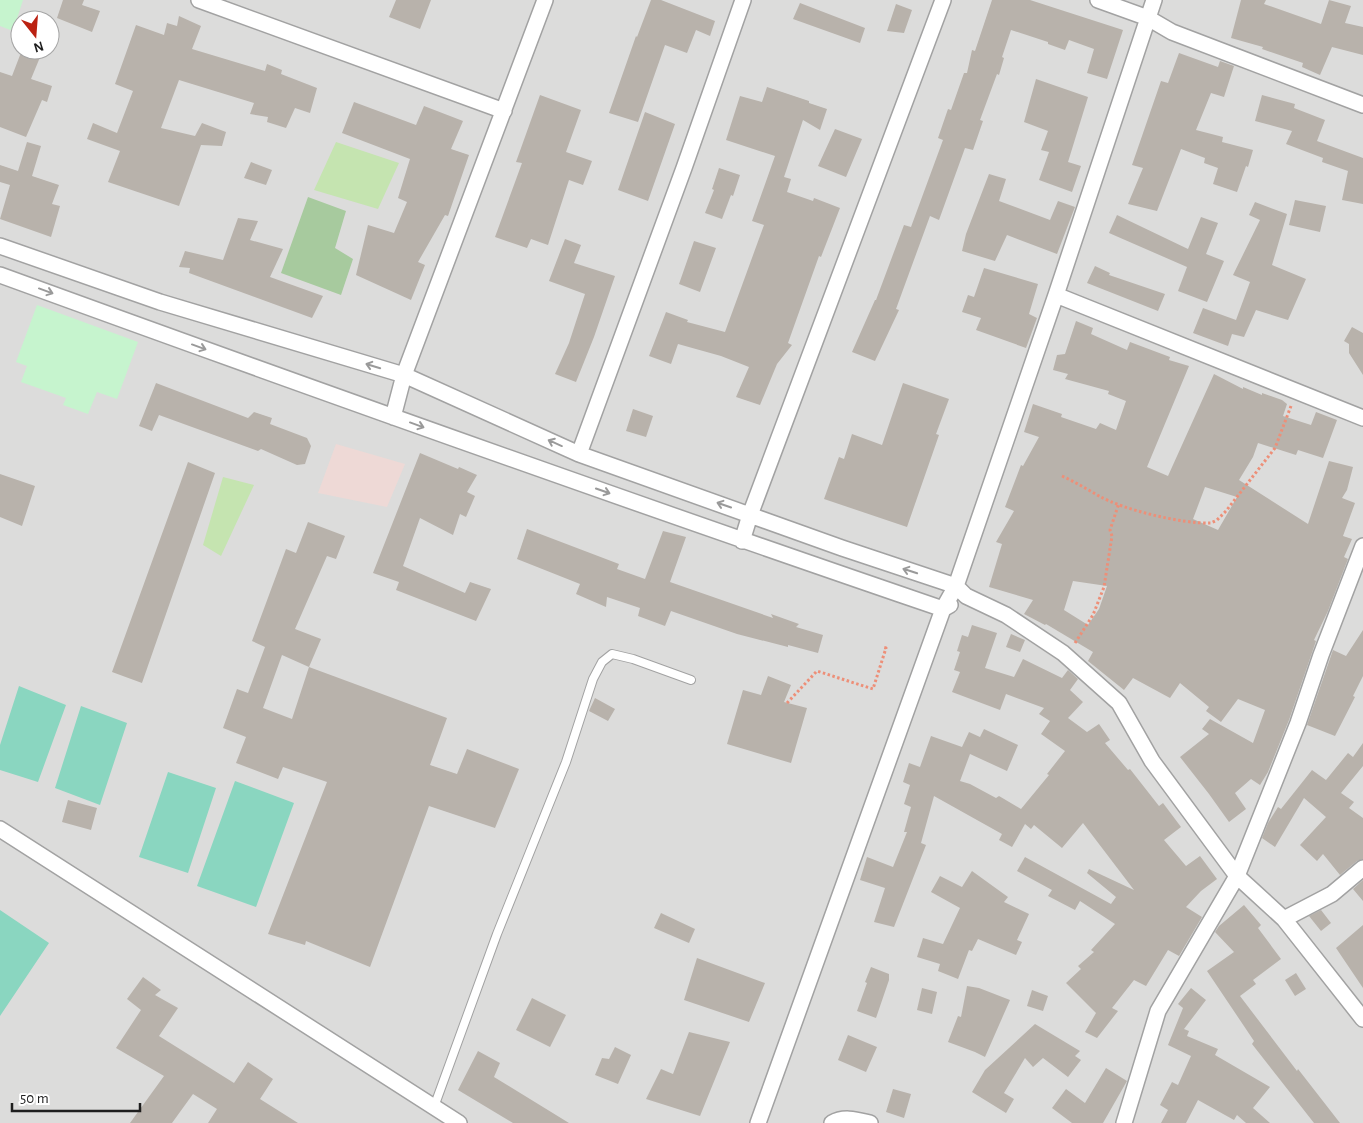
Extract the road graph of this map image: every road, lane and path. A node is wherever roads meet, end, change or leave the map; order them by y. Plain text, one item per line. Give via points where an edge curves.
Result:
1 (199, 0) edge
2 (545, 0) edge
3 (743, 0) edge
4 (943, 0) edge
5 (1098, 0) edge
6 (1154, 0) edge
7 (1148, 18) junction
8 (1363, 105) edge
9 (504, 110) junction
10 (0, 246) edge
11 (0, 274) edge
12 (1056, 296) junction
13 (404, 375) junction
14 (1297, 391) junction
15 (393, 417) junction
16 (1363, 418) edge
17 (579, 454) junction
18 (1062, 476) dead end
19 (1119, 503) junction
20 (750, 515) junction
21 (742, 540) junction
22 (1363, 546) edge
23 (961, 591) junction
24 (942, 609) junction
25 (882, 646) dead end
26 (1064, 653) junction
27 (691, 680) dead end
28 (788, 703) dead end
29 (0, 829) edge
30 (1363, 868) edge
31 (1236, 876) junction
32 (1284, 919) junction
33 (1363, 1019) edge
34 (434, 1107) junction
35 (459, 1123) edge
36 (758, 1123) edge
37 (832, 1123) edge
38 (870, 1123) edge
39 (1124, 1123) edge

1 - 9 street
2 - 9 street
3 - 17 street
4 - 20 street
5 - 7 street
6 - 7 street
7 - 8 street via 1172,32
7 - 12 street
9 - 13 street
13 -> 10 street via 160,302
11 -> 15 street
12 - 14 street
12 - 23 street
13 - 15 street
17 -> 13 street
14 - 16 street
14 - 19 path via 1274,448 1217,520 1205,523 1159,516
15 -> 21 street
20 -> 17 street
18 - 19 path
19 - 26 path via 1110,530 1112,536 1104,587 1093,615
20 - 21 street
23 -> 20 street
21 - 24 street
22 - 31 street via 1298,723
23 - 24 street
23 - 26 street via 1006,615
24 - 36 street
25 - 28 path via 886,648 873,689 817,671
26 - 31 street via 1119,704 1152,761
27 - 34 lane via 612,654 602,662
29 - 34 street
30 - 32 street via 1332,894
31 - 32 street
31 - 39 street via 1158,1011
32 - 33 street
34 - 35 street
37 - 38 street via 852,1119

